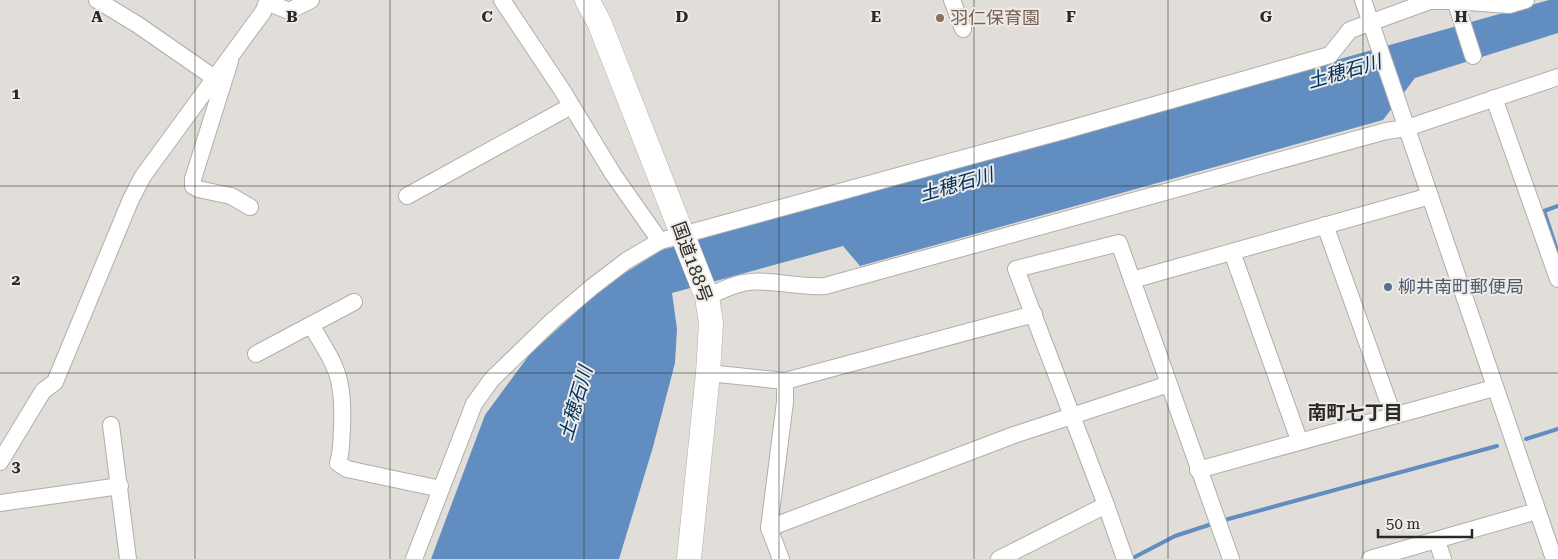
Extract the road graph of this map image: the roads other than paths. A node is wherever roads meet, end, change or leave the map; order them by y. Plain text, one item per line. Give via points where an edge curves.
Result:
1 (97, 0) edge
2 (312, 0) edge
3 (502, 0) edge
4 (587, 0) edge
5 (952, 0) edge
6 (1363, 0) edge
7 (1455, 0) edge
8 (1526, 0) edge
9 (267, 1) edge
10 (1370, 22) junction
11 (963, 29) dead end
12 (230, 56) junction
13 (1473, 56) dead end
14 (213, 77) junction
15 (1558, 77) edge
16 (1494, 98) junction
17 (571, 106) junction
18 (1407, 128) junction
19 (407, 196) dead end
20 (1430, 196) junction
21 (250, 207) dead end
22 (1325, 225) junction
23 (684, 236) junction
24 (660, 241) junction
25 (1232, 252) junction
26 (1558, 279) edge
27 (1132, 280) junction
28 (705, 293) junction
29 (354, 302) dead end
30 (1034, 314) junction
31 (311, 325) junction
32 (256, 354) dead end
33 (708, 373) junction
34 (785, 381) junction
35 (1169, 384) junction
36 (1494, 388) junction
37 (1393, 415) junction
38 (1071, 417) junction
39 (111, 425) dead end
40 (1299, 440) junction
41 (0, 462) edge
42 (1198, 470) junction
43 (120, 486) junction
44 (441, 489) junction
45 (0, 503) edge
46 (1106, 505) junction
47 (1537, 511) junction
48 (769, 528) junction
49 (1437, 541) junction
50 (692, 553) edge
51 (128, 559) edge
52 (414, 559) edge
53 (780, 559) edge
54 (999, 559) edge
55 (1125, 559) edge
56 (1231, 559) edge
57 (1370, 559) edge
58 (1443, 559) edge
59 (1554, 559) edge

1 - 14 street
2 - 9 street via 289,11
3 - 17 street
4 - 23 highway, 国道188号 via 599,22
5 - 11 street
6 - 10 street
7 - 8 street via 1510,5
7 - 10 street via 1430,1
7 - 13 street
9 - 12 street via 263,12
10 - 18 street
10 - 23 street via 1350,30 1330,55
12 - 14 street
12 - 21 street via 193,186 231,196
14 - 41 street via 143,176 54,382 43,391
15 - 16 street
16 - 18 street
16 - 26 street
17 - 19 street
17 - 24 street
18 - 20 street
18 - 28 street via 1386,131 825,286 804,288 743,282
20 - 22 street
20 - 36 street
22 - 25 street
22 - 37 street
23 - 24 street
23 - 28 highway, 国道188号
24 - 44 street via 592,287 552,320 492,379 474,404
25 - 27 street
25 - 40 street
27 - 30 street via 1119,243 1016,269
27 - 35 street
28 - 33 highway, 国道188号 via 711,323
29 - 31 street
30 - 34 street
30 - 38 street
31 - 32 street
31 - 44 street via 341,382 343,398 338,463 347,469
33 - 34 street
33 - 50 highway, 国道188号
34 - 48 street
35 - 38 street
35 - 42 street
36 - 37 street
36 - 47 street
37 - 40 street
38 - 46 street
38 - 48 street via 1014,435
39 - 43 street
40 - 42 street
42 - 56 street
43 - 45 street
43 - 51 street
44 - 52 street
46 - 54 street
46 - 55 street
47 - 49 street
47 - 59 street
48 - 53 street
49 - 57 street
49 - 58 street

